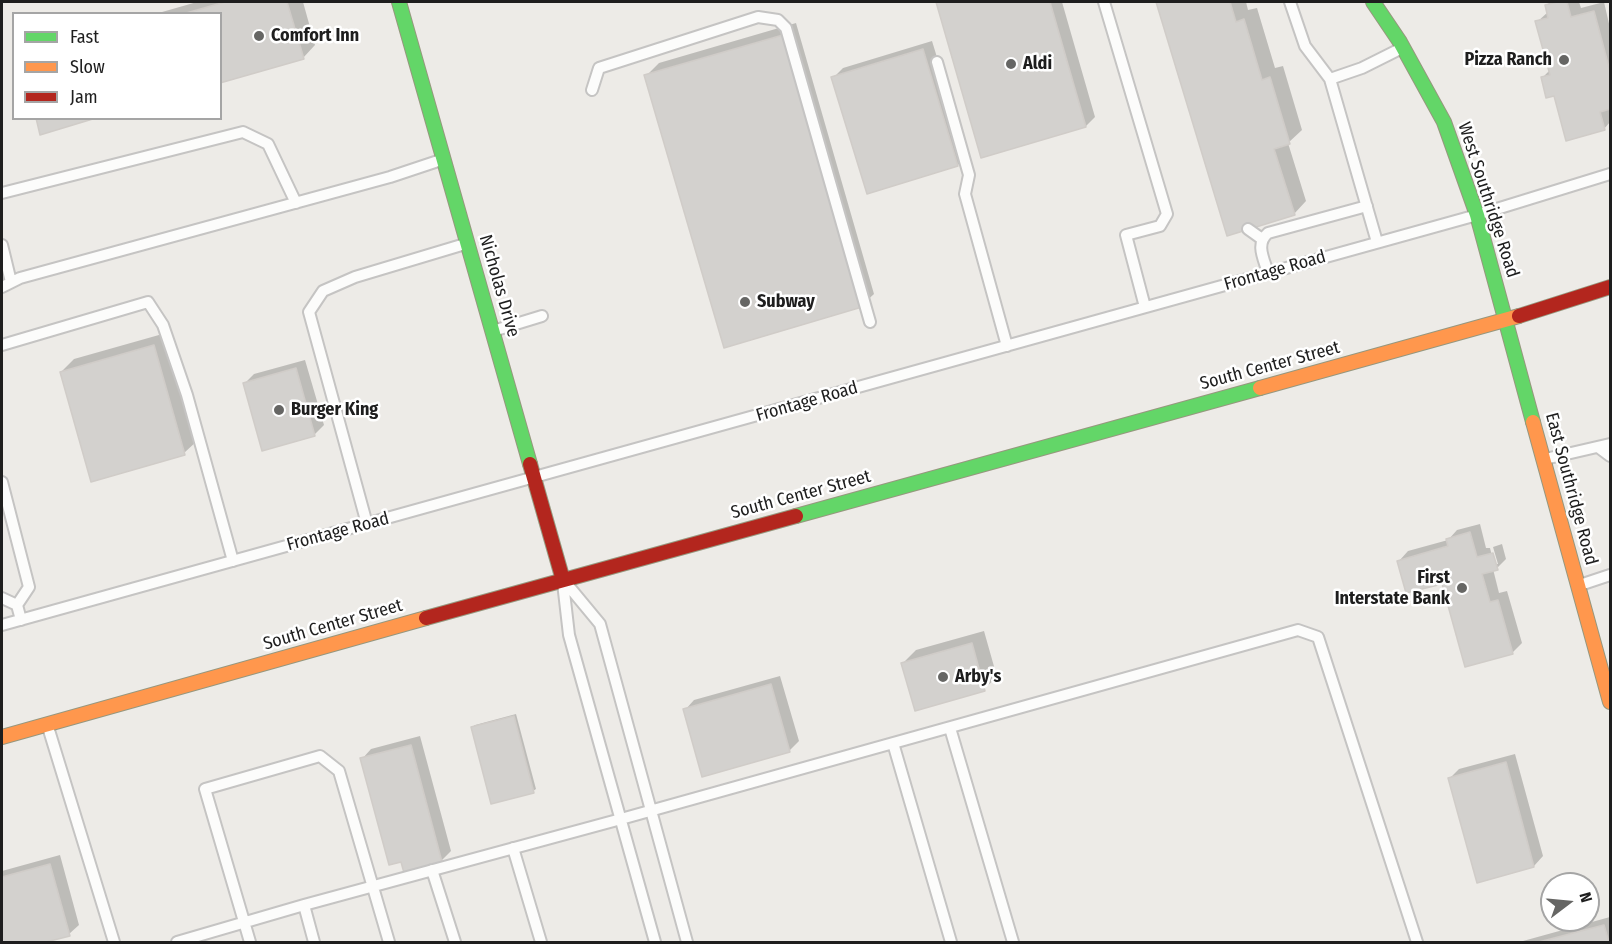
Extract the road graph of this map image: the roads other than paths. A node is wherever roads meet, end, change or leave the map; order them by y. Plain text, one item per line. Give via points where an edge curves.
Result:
1 (399, 2) edge
2 (1104, 2) edge
3 (1290, 2) edge
4 (1373, 2) edge
5 (1403, 47) junction
6 (937, 62) dead end
7 (1330, 79) junction
8 (592, 90) dead end
9 (444, 159) junction
10 (1611, 174) edge
11 (2, 193) edge
12 (296, 203) junction
13 (1367, 206) junction
14 (1477, 214) junction
15 (1248, 229) dead end
16 (1262, 238) junction
17 (1377, 242) junction
18 (468, 243) junction
19 (2, 246) edge
20 (1268, 273) junction
21 (6, 285) edge
22 (1611, 287) edge
23 (1145, 307) junction
24 (542, 316) dead end
25 (1506, 320) junction
26 (870, 322) dead end
27 (493, 331) junction
28 (2, 345) edge
29 (1007, 346) junction
30 (1611, 444) edge
31 (1598, 447) junction
32 (1611, 456) edge
33 (1544, 459) junction
34 (535, 478) junction
35 (2, 482) edge
36 (367, 524) junction
37 (233, 561) junction
38 (1611, 575) edge
39 (563, 580) junction
40 (1579, 586) junction
41 (2, 598) edge
42 (17, 605) junction
43 (21, 620) junction
44 (2, 626) edge
45 (1611, 702) edge
46 (48, 725) junction
47 (950, 728) junction
48 (2, 737) edge
49 (893, 744) junction
50 (651, 811) junction
51 (621, 819) junction
52 (513, 848) junction
53 (432, 870) junction
54 (372, 886) junction
55 (304, 905) junction
56 (244, 923) junction
57 (114, 942) edge
58 (177, 942) edge
59 (250, 942) edge
60 (314, 942) edge
61 (389, 942) edge
62 (455, 942) edge
63 (541, 942) edge
64 (655, 942) edge
65 (687, 942) edge
66 (951, 942) edge
67 (1013, 942) edge
68 (1417, 942) edge

1 - 9 main road, Nicholas Drive
2 - 23 lane via 1167,214 1160,226 1126,235
3 - 7 lane via 1305,46
4 - 5 main road, West Southridge Road
5 - 7 lane
5 - 14 main road, West Southridge Road via 1444,122
6 - 29 lane via 969,175 965,194
7 - 13 lane
8 - 26 lane via 599,68 758,17 778,20 786,28
9 - 12 lane
9 - 18 main road, Nicholas Drive
10 - 14 lane, Frontage Road
11 - 12 lane via 243,132 268,144
12 - 21 lane
13 - 16 lane via 1268,233
13 - 17 lane
14 - 17 lane, Frontage Road
14 - 25 main road, West Southridge Road
15 - 16 lane
16 - 20 lane via 1260,246
17 - 20 lane, Frontage Road
18 - 27 main road, Nicholas Drive
18 - 36 lane via 323,291 309,312
19 - 21 lane
20 - 23 lane, Frontage Road
22 - 25 main road, South Center Street
23 - 29 lane, Frontage Road
24 - 27 lane
25 - 33 main road, East Southridge Road
25 - 39 main road, South Center Street
27 - 34 main road, Nicholas Drive
28 - 37 lane via 148,303 164,325
29 - 34 lane, Frontage Road
30 - 31 lane
31 - 32 lane
31 - 33 lane
33 - 40 main road, East Southridge Road
34 - 36 lane, Frontage Road
34 - 39 main road, Nicholas Drive
35 - 42 lane via 30,587
36 - 37 lane, Frontage Road
37 - 43 lane, Frontage Road
38 - 40 lane
39 - 46 main road, South Center Street
39 - 50 lane via 600,624
39 - 51 lane via 569,635
40 - 45 main road, East Southridge Road via 1599,645
41 - 42 lane
42 - 43 lane
43 - 44 lane, Frontage Road
46 - 48 main road, South Center Street
46 - 57 lane
47 - 49 lane
47 - 67 lane
47 - 68 lane via 1298,630 1318,636
49 - 50 lane
49 - 66 lane
50 - 51 lane
50 - 65 lane
51 - 52 lane
51 - 64 lane
52 - 53 lane
52 - 63 lane
53 - 54 lane
53 - 62 lane
54 - 55 lane
54 - 56 lane via 339,771 320,756 205,789
54 - 61 lane
55 - 56 lane
55 - 60 lane
56 - 58 lane
56 - 59 lane

